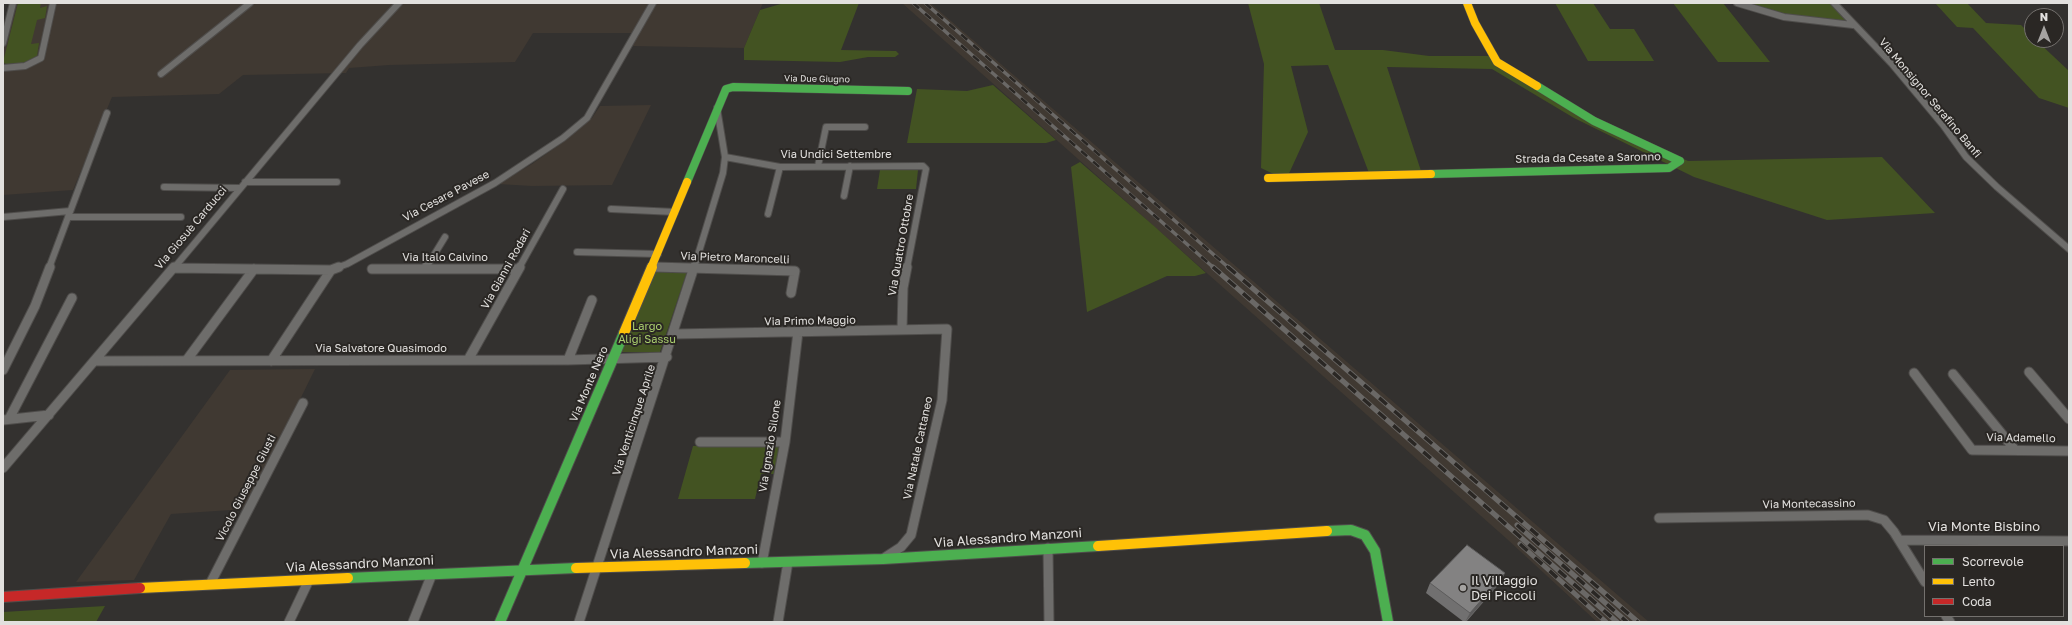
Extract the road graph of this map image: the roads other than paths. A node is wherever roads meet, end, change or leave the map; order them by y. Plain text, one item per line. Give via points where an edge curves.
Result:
1 (13, 3) edge
2 (53, 3) edge
3 (250, 3) edge
4 (399, 3) edge
5 (653, 3) edge
6 (1467, 3) edge
7 (1737, 3) edge
8 (1834, 3) edge
9 (1853, 25) junction
10 (3, 43) edge
11 (3, 68) edge
12 (161, 74) dead end
13 (726, 89) joint
14 (908, 91) dead end
15 (717, 107) junction
16 (107, 113) dead end
17 (865, 127) dead end
18 (726, 157) junction
19 (818, 166) junction
20 (850, 166) junction
21 (922, 166) joint
22 (780, 167) junction
23 (1268, 178) dead end
24 (337, 182) dead end
25 (243, 185) junction
26 (164, 187) dead end
27 (563, 189) dead end
28 (844, 196) dead end
29 (611, 209) dead end
30 (675, 212) junction
31 (69, 214) junction
32 (768, 214) dead end
33 (3, 217) edge
34 (181, 217) dead end
35 (444, 237) dead end
36 (2069, 249) edge
37 (577, 252) dead end
38 (658, 254) junction
39 (652, 267) junction
40 (173, 268) junction
41 (694, 268) junction
42 (254, 269) junction
43 (372, 269) dead end
44 (426, 269) junction
45 (518, 269) junction
46 (331, 270) junction
47 (791, 293) dead end
48 (72, 298) dead end
49 (592, 300) dead end
50 (947, 329) joint
51 (902, 330) junction
52 (798, 332) junction
53 (674, 334) junction
54 (667, 357) junction
55 (613, 358) junction
56 (468, 360) junction
57 (568, 360) junction
58 (96, 361) junction
59 (186, 361) junction
60 (271, 361) junction
61 (3, 370) edge
62 (2030, 372) dead end
63 (1914, 373) dead end
64 (1953, 374) dead end
65 (303, 403) dead end
66 (49, 415) junction
67 (2069, 418) edge
68 (6, 420) edge
69 (700, 442) dead end
70 (785, 442) junction
71 (2015, 450) junction
72 (2069, 451) edge
73 (3, 468) edge
74 (1659, 518) dead end
75 (1899, 540) junction
76 (2069, 541) edge
77 (1048, 548) junction
78 (883, 559) junction
79 (788, 562) junction
80 (762, 563) junction
81 (597, 568) junction
82 (522, 570) junction
83 (432, 574) junction
84 (309, 580) junction
85 (1924, 580) edge
86 (210, 584) junction
87 (3, 597) edge
88 (289, 622) edge
89 (413, 622) edge
90 (500, 622) edge
91 (579, 622) edge
92 (778, 622) edge
93 (1049, 622) edge
94 (1388, 622) edge

1 - 10 street
2 - 11 street via 41,58 25,66
3 - 12 street
4 - 25 street, Via Giosuè Carducci via 360,45
5 - 46 street, Via Cesare Pavese via 587,118 558,142 495,183 347,264
6 - 23 street, Strada da Cesate a Saronno via 1497,62 1594,121 1680,161 1669,168
7 - 9 street via 1784,17
8 - 9 street, Via Monsignor Serafino Banfi
9 - 36 street, Via Monsignor Serafino Banfi via 1892,64 1966,157
13 - 14 street, Via Due Giugno via 733,87
13 - 15 street, Via Monte Nero
15 - 18 street, Via Venticinque Aprile
15 - 30 street, Via Monte Nero
16 - 31 street
17 - 19 street via 826,127
18 - 22 street, Via Undici Settembre
18 - 41 street, Via Venticinque Aprile
19 - 20 street, Via Undici Settembre
19 - 22 street, Via Undici Settembre
20 - 21 street, Via Undici Settembre
20 - 28 street
21 - 51 street, Via Quattro Ottobre via 926,169 903,288
22 - 32 street
24 - 25 street
25 - 26 street
25 - 40 street, Via Giosuè Carducci
27 - 45 street, Via Gianni Rodari
29 - 30 street
30 - 38 street, Via Monte Nero
31 - 33 street
31 - 34 street
31 - 61 street via 35,306
35 - 44 street
37 - 38 street
38 - 39 street, Via Monte Nero
39 - 41 street, Via Pietro Maroncelli
39 - 55 street, Via Monte Nero
40 - 42 street, Via Cesare Pavese
40 - 58 street, Via Giosuè Carducci
41 - 47 street, Via Pietro Maroncelli via 794,271
41 - 53 street, Via Venticinque Aprile
42 - 46 street, Via Cesare Pavese
42 - 59 street
43 - 44 street, Via Italo Calvino
44 - 45 street, Via Italo Calvino
45 - 56 street, Via Gianni Rodari
46 - 60 street
48 - 68 street
49 - 57 street
50 - 51 street, Via Primo Maggio
50 - 78 street, Via Natale Cattaneo via 942,400 911,535 901,547
51 - 52 street, Via Primo Maggio
52 - 53 street, Via Primo Maggio
52 - 70 street, Via Ignazio Silone
53 - 54 street, Via Venticinque Aprile
54 - 55 street, Via Salvatore Quasimodo
54 - 81 street, Via Venticinque Aprile
55 - 57 street, Via Salvatore Quasimodo
55 - 82 street, Via Monte Nero
56 - 57 street, Via Salvatore Quasimodo
56 - 60 street, Via Salvatore Quasimodo
58 - 59 street, Via Salvatore Quasimodo
58 - 66 street, Via Giosuè Carducci
59 - 60 street, Via Salvatore Quasimodo
62 - 67 street
63 - 71 street, Via Adamello via 1972,450
64 - 71 street
65 - 86 street, Vicolo Giuseppe Giusti
66 - 68 street
66 - 73 street, Via Giosuè Carducci
69 - 70 street
70 - 80 street, Via Ignazio Silone
71 - 72 street, Via Adamello
74 - 75 street, Via Montecassino via 1868,515 1884,520
75 - 76 street, Via Monte Bisbino
75 - 85 street, Via Montecassino
77 - 78 street, Via Alessandro Manzoni
77 - 93 street
77 - 94 street, Via Alessandro Manzoni via 1351,530 1365,536 1375,551
78 - 79 street, Via Alessandro Manzoni
79 - 80 street, Via Alessandro Manzoni
79 - 92 street
80 - 81 street, Via Alessandro Manzoni
81 - 82 street, Via Alessandro Manzoni
81 - 91 street, Via Venticinque Aprile
82 - 83 street, Via Alessandro Manzoni
82 - 90 street, Via Monte Nero
83 - 84 street, Via Alessandro Manzoni
83 - 89 street
84 - 86 street, Via Alessandro Manzoni
84 - 88 street
86 - 87 street, Via Alessandro Manzoni

